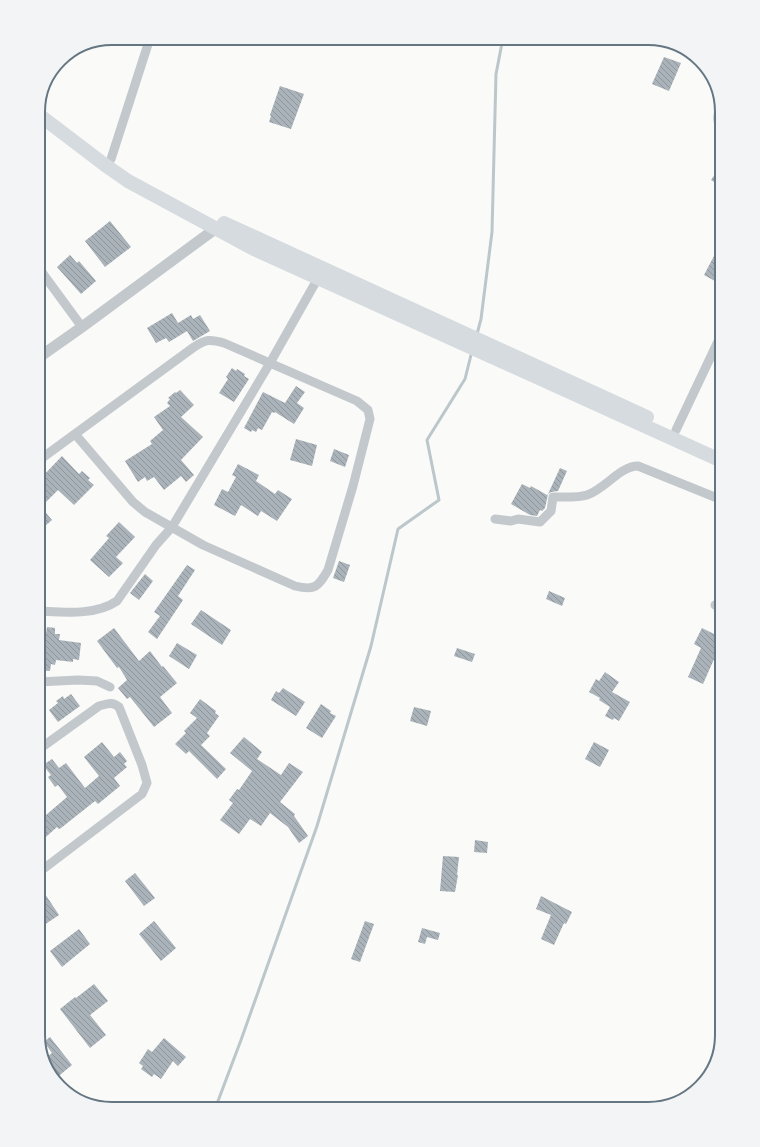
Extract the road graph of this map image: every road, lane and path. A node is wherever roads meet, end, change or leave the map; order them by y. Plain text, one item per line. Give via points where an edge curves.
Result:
1 (148, 45) edge
2 (45, 108) edge
3 (45, 119) edge
4 (111, 159) junction
5 (215, 229) junction
6 (45, 277) edge
7 (318, 278) junction
8 (82, 327) junction
9 (715, 348) edge
10 (45, 353) edge
11 (270, 363) junction
12 (676, 430) junction
13 (75, 434) junction
14 (715, 448) edge
15 (45, 456) edge
16 (715, 458) edge
17 (715, 497) edge
18 (495, 519) dead end
19 (172, 527) junction
20 (45, 610) edge
21 (45, 682) edge
22 (110, 687) dead end
23 (45, 745) edge
24 (45, 868) edge

1 - 4 street
2 - 4 main road
3 - 5 main road via 128,181
4 - 12 main road via 194,209
5 - 7 main road
5 - 8 street
6 - 8 street
7 - 11 street
7 - 16 main road
8 - 10 street
9 - 12 street
11 - 13 street via 224,344 211,340 203,341
11 - 19 street
11 - 19 street via 357,401 368,410 370,419 353,486 328,570 321,582 306,589 295,586 202,545
12 - 14 main road
13 - 15 street
13 - 19 street via 133,502
17 - 18 street via 638,466 630,466 587,495 553,497 551,512 540,522
19 - 20 street via 156,545 117,601 109,607 66,612
21 - 22 street via 97,681
23 - 24 street via 99,706 115,704 119,707 147,783 142,794

